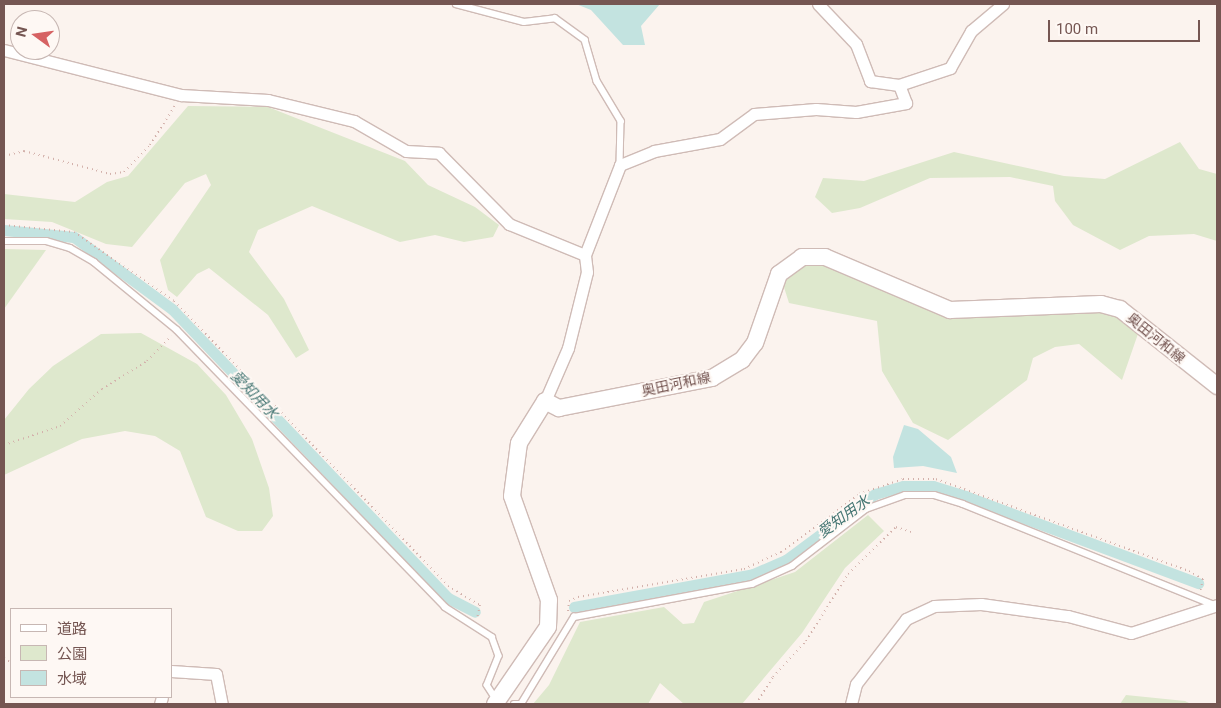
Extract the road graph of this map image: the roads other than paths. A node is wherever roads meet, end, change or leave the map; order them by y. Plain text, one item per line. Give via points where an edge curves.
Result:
1 (456, 4) edge
2 (818, 4) edge
3 (1003, 4) edge
4 (4, 50) edge
5 (899, 85) junction
6 (620, 165) junction
7 (4, 241) edge
8 (585, 255) junction
9 (1217, 386) edge
10 (545, 402) junction
11 (1215, 604) edge
12 (172, 671) edge
13 (499, 703) edge
14 (222, 704) edge
15 (514, 704) edge
16 (851, 704) edge

1 - 6 lane via 524,22 555,18 585,40 597,80 621,121
2 - 5 street via 856,44 870,81
3 - 5 street via 970,31 950,68
4 - 8 street via 181,96 268,100 354,121 406,151 439,153 509,224
5 - 6 street via 906,103 856,112 816,109 754,114 720,140 654,151
6 - 8 street
7 - 13 lane via 46,241 70,248 94,262 177,330 445,607 492,637 499,656 486,685
8 - 10 street via 587,272 568,348
9 - 10 main road, 奥田河和線 via 1120,309 1101,304 950,310 825,257 802,258 779,274 755,343 742,360 712,378 559,408
10 - 13 main road via 519,443 512,496 549,600 548,627
11 - 15 lane via 963,504 934,495 905,495 866,509 792,566 752,584 574,617 520,704
11 - 16 street via 1131,633 1068,616 981,604 934,606 906,619 856,684
12 - 14 street via 216,674

